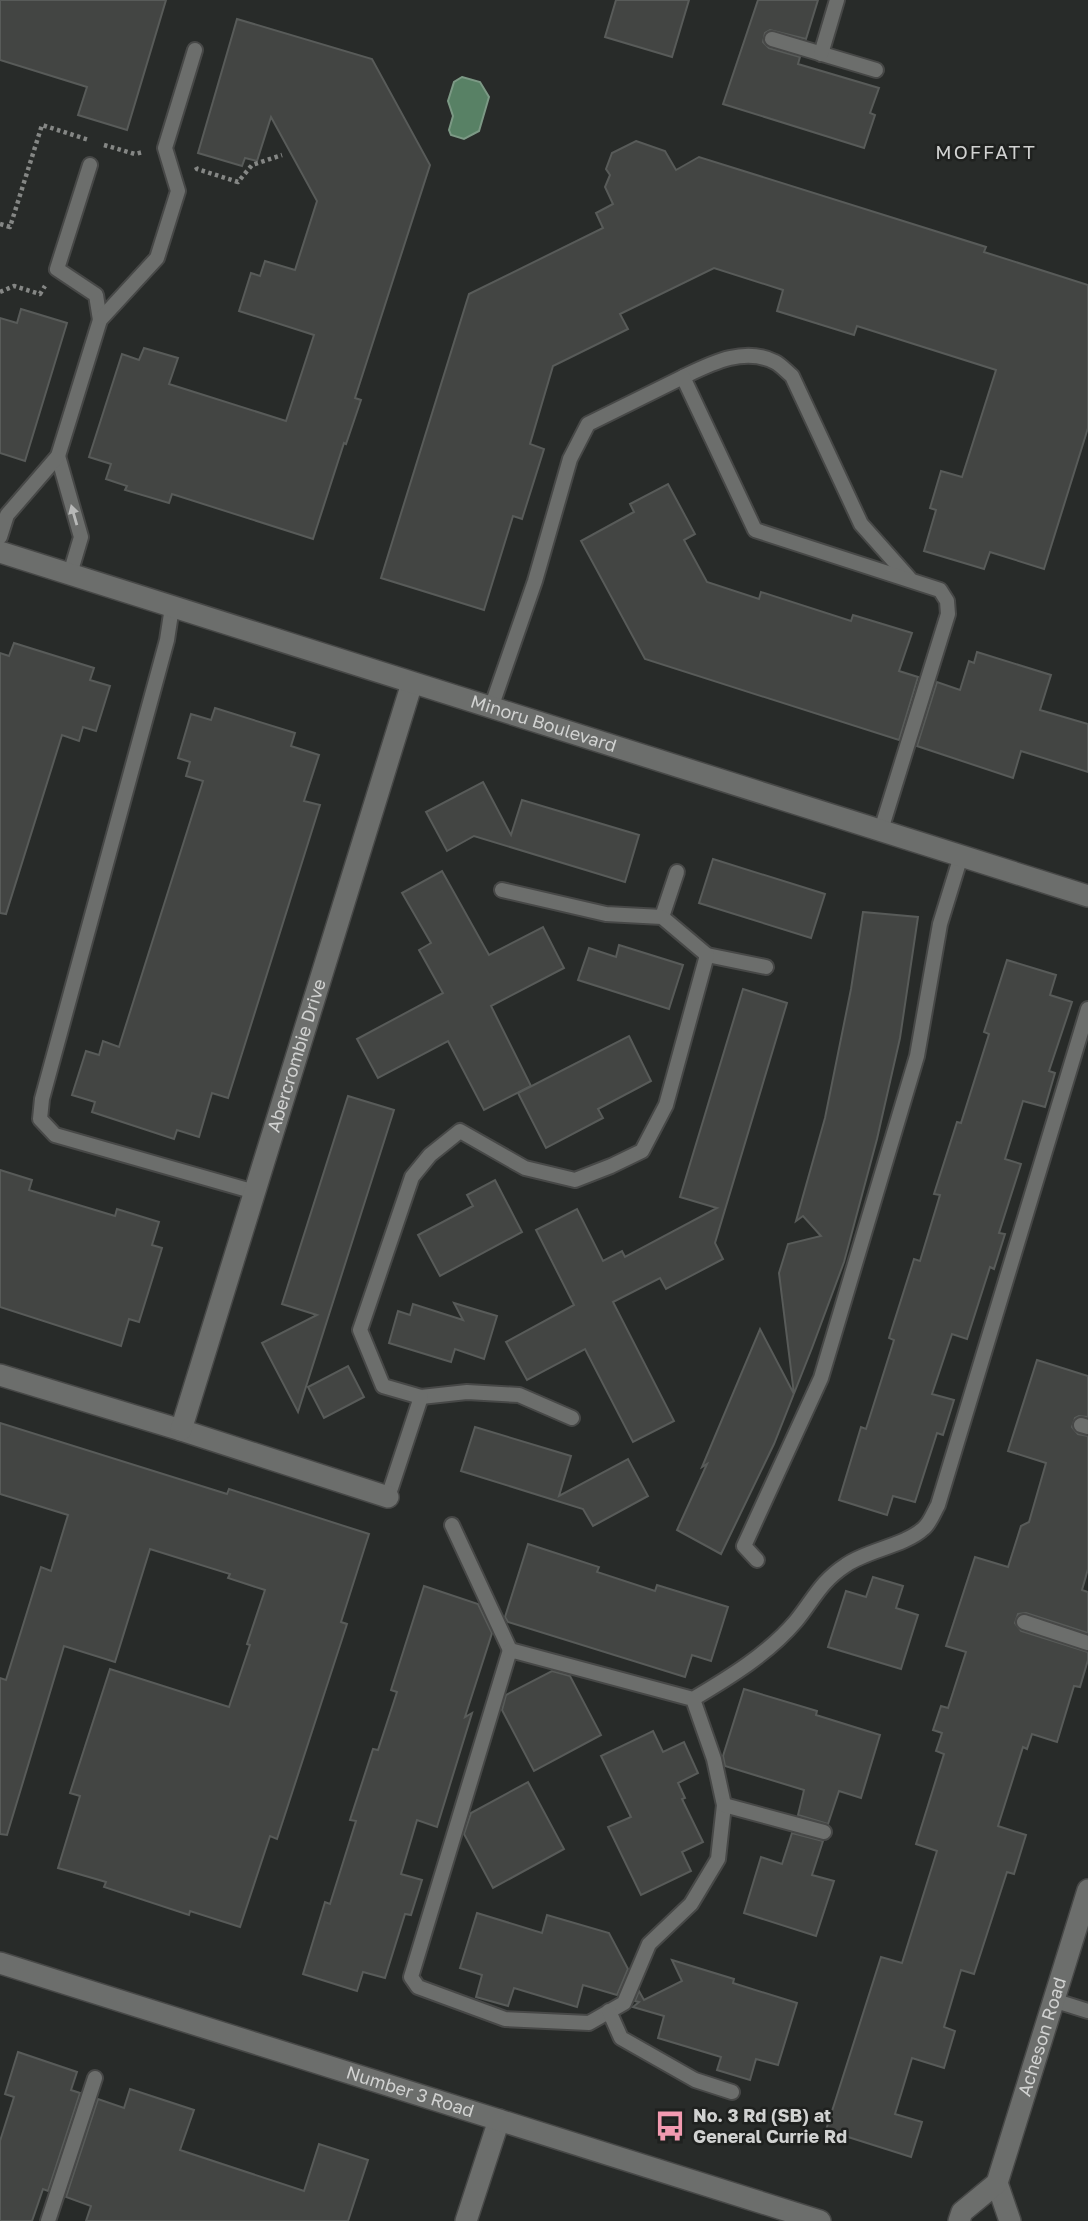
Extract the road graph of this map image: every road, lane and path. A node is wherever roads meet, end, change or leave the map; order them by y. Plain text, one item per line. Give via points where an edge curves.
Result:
1 (837, 0) edge
2 (772, 39) dead end
3 (195, 50) dead end
4 (821, 54) junction
5 (876, 70) dead end
6 (282, 155) dead end
7 (191, 158) dead end
8 (90, 165) dead end
9 (57, 269) junction
10 (0, 292) edge
11 (100, 320) junction
12 (683, 377) junction
13 (58, 456) junction
14 (0, 537) edge
15 (0, 552) edge
16 (70, 574) junction
17 (911, 580) junction
18 (172, 607) junction
19 (412, 683) junction
20 (491, 708) junction
21 (881, 830) junction
22 (961, 856) junction
23 (677, 872) dead end
24 (502, 890) dead end
25 (1088, 896) edge
26 (662, 918) junction
27 (707, 955) junction
28 (766, 967) dead end
29 (1088, 1009) edge
30 (255, 1192) junction
31 (0, 1374) edge
32 (421, 1397) junction
33 (572, 1418) dead end
34 (181, 1430) junction
35 (388, 1497) joint
36 (452, 1525) dead end
37 (757, 1560) dead end
38 (1024, 1622) dead end
39 (1088, 1643) edge
40 (510, 1650) junction
41 (693, 1699) junction
42 (724, 1805) junction
43 (824, 1832) dead end
44 (1088, 1890) edge
45 (0, 1963) edge
46 (1053, 2000) junction
47 (609, 2011) junction
48 (1088, 2011) edge
49 (95, 2078) dead end
50 (732, 2092) dead end
51 (499, 2120) junction
52 (997, 2183) junction
53 (48, 2221) edge
54 (466, 2221) edge
55 (820, 2221) edge
56 (960, 2221) edge
57 (1010, 2221) edge

1 - 4 lane
2 - 4 lane
3 - 11 lane via 165,148 178,191 157,258
4 - 5 lane
6 - 7 path via 252,165 238,182 197,169
8 - 9 lane
9 - 10 path via 40,294 14,286
9 - 11 lane via 96,295
11 - 13 lane
12 - 17 lane via 755,530
12 - 17 lane via 720,359 754,356 775,362 792,376 861,524
12 - 20 lane via 588,424 570,459
13 - 14 lane via 7,514
16 -> 13 lane via 80,537
15 - 16 street, Minoru Boulevard
16 - 18 street, Minoru Boulevard
17 - 21 lane via 940,590 948,614
18 - 19 street, Minoru Boulevard
18 - 30 lane via 40,1119 55,1136
19 - 20 street, Minoru Boulevard
19 - 30 street, Abercrombie Drive
20 - 21 street, Minoru Boulevard
21 - 22 street, Minoru Boulevard
22 - 25 street, Minoru Boulevard
22 - 37 lane via 940,924 917,1056 821,1378 744,1546
23 - 26 lane
24 - 26 lane via 606,914
26 - 27 lane
27 - 28 lane
27 - 32 lane via 666,1105 642,1151 575,1180 525,1168 460,1131 412,1177 360,1330 383,1386
29 - 41 lane via 938,1505 924,1528 848,1563 822,1583 779,1638 737,1674
30 - 34 street, Abercrombie Drive
31 - 34 street
32 - 33 lane via 467,1392 519,1395
32 - 35 lane
34 - 35 street
36 - 40 lane
38 - 39 lane
40 - 41 lane
40 - 47 lane via 411,1977 418,1987 505,2019 589,2023
41 - 42 lane
42 - 43 lane
42 - 47 lane via 718,1859 691,1904 649,1944 624,2003
44 - 46 street, Acheson Road
45 - 51 street, Number 3 Road
46 - 48 lane
46 - 52 street, Acheson Road
47 - 50 lane via 621,2038 695,2080
49 - 53 lane
51 - 54 street
51 - 55 street, Number 3 Road
52 - 56 street via 962,2212
52 - 57 street

